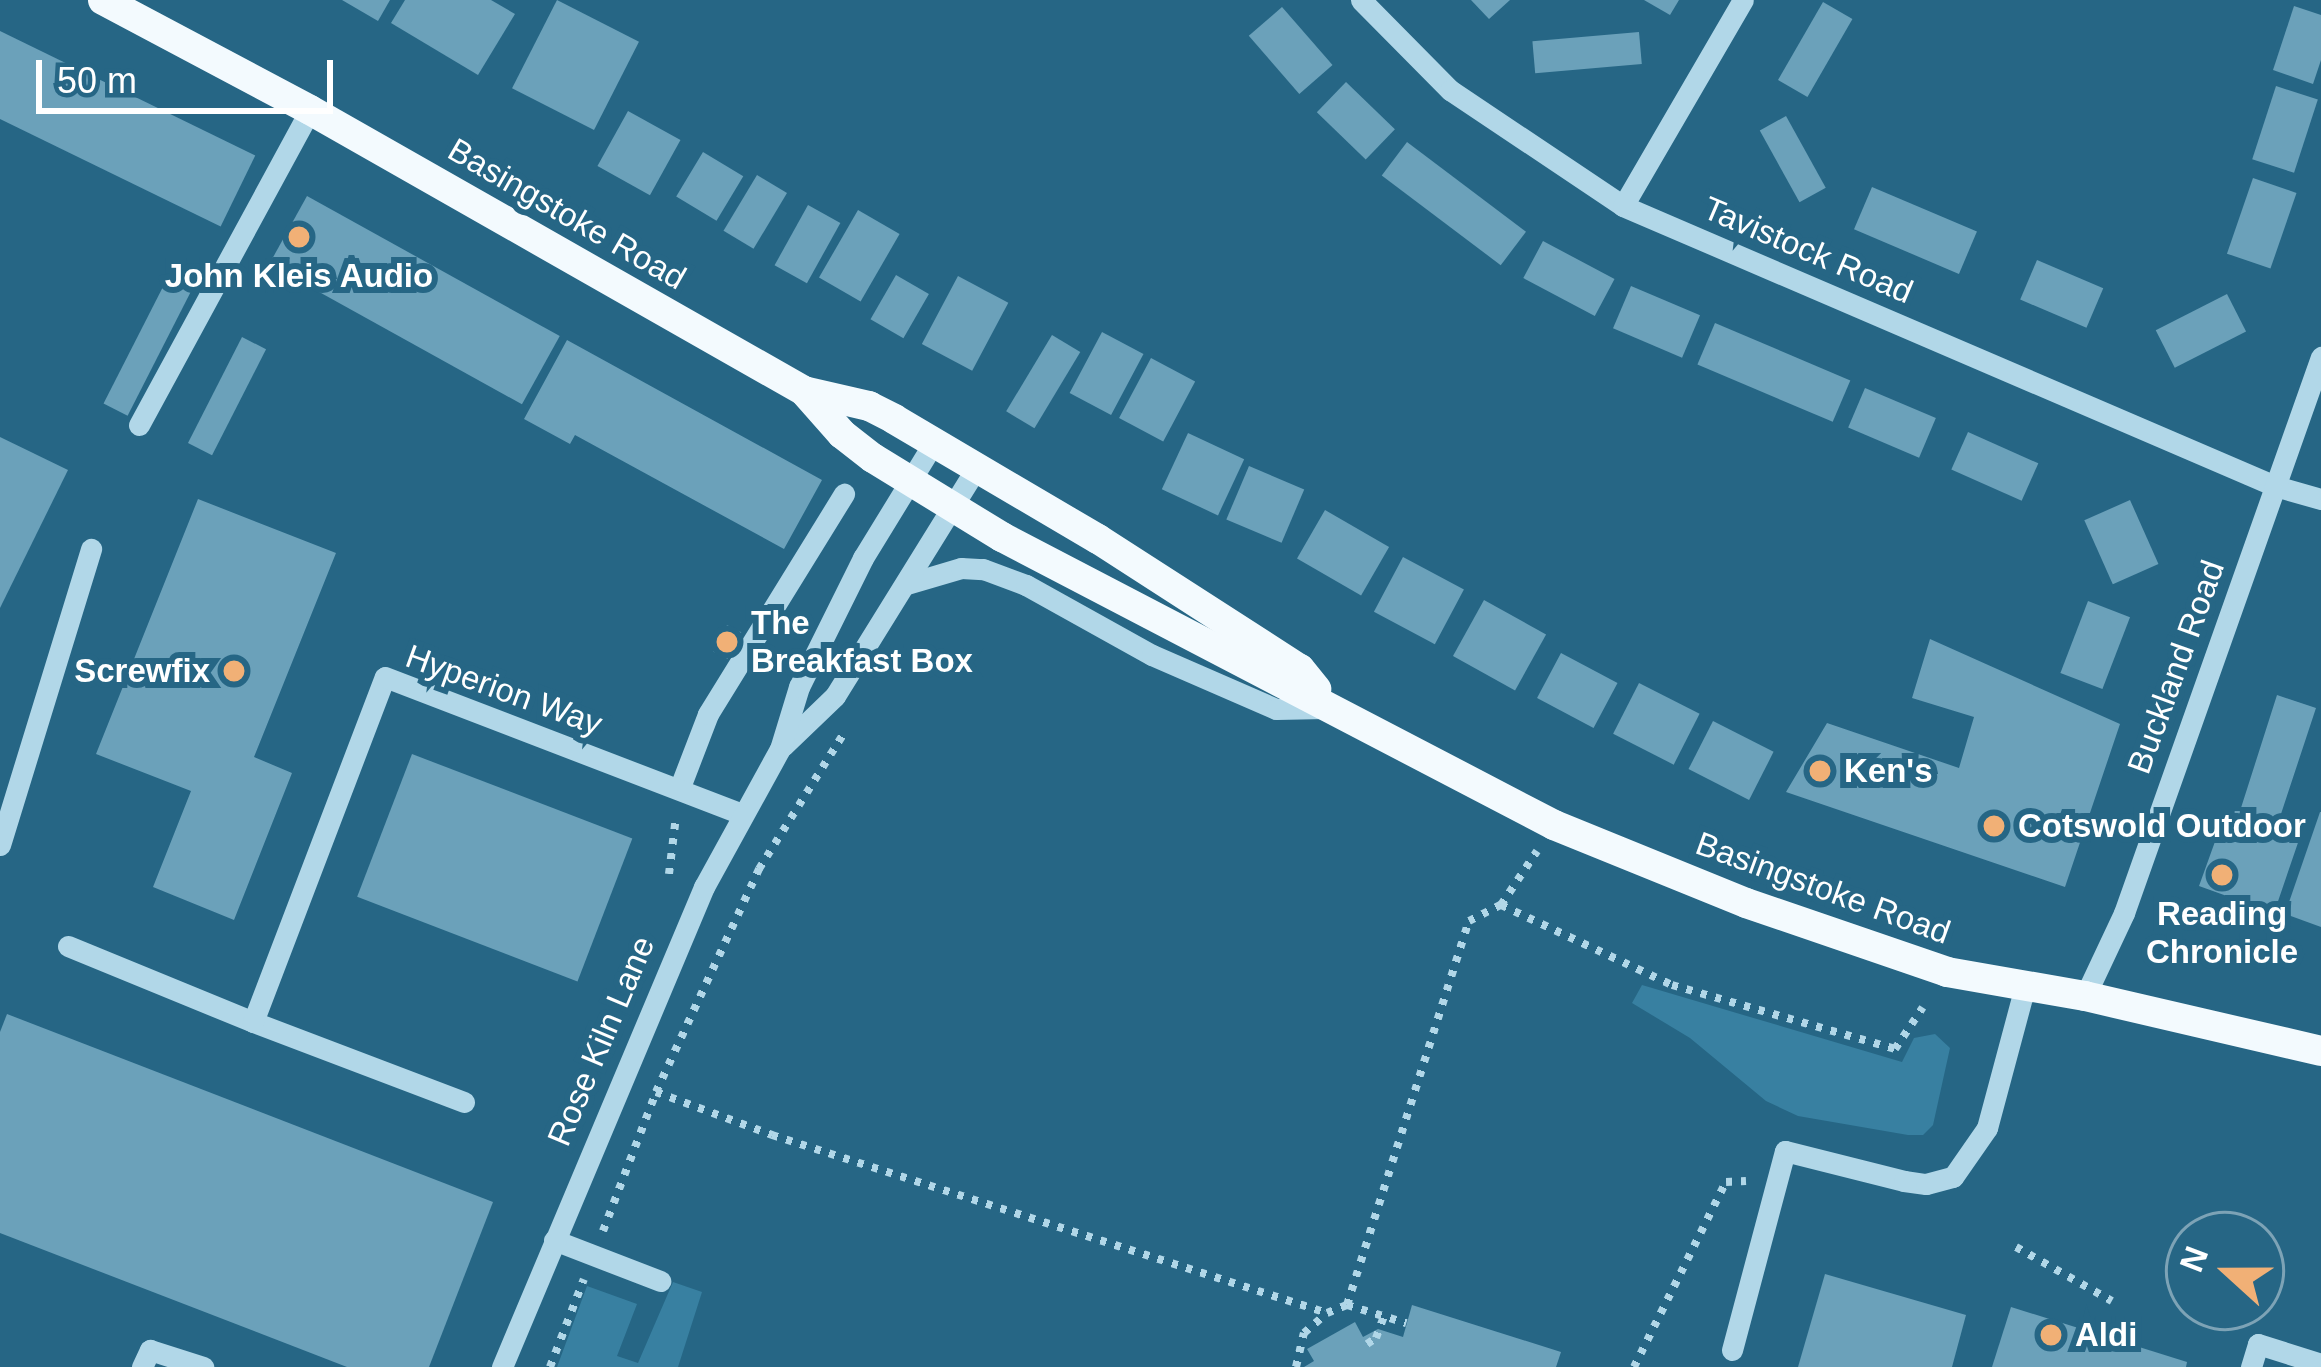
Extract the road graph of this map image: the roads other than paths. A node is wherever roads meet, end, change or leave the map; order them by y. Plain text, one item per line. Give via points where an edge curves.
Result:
1 (103, 0) edge
2 (1361, 0) edge
3 (1743, 0) edge
4 (310, 110) junction
5 (1623, 206) junction
6 (2321, 357) edge
7 (804, 391) junction
8 (139, 425) dead end
9 (934, 442) junction
10 (977, 467) junction
11 (911, 481) junction
12 (2275, 486) junction
13 (844, 494) dead end
14 (2321, 499) edge
15 (953, 507) junction
16 (91, 549) dead end
17 (907, 584) junction
18 (1331, 708) junction
19 (780, 749) junction
20 (680, 787) junction
21 (742, 814) junction
22 (0, 845) edge
23 (68, 946) dead end
24 (2025, 986) junction
25 (2085, 996) junction
26 (253, 1022) junction
27 (2321, 1051) edge
28 (464, 1102) dead end
29 (554, 1240) junction
30 (660, 1281) dead end
31 (1732, 1350) dead end
32 (2321, 1364) edge
33 (142, 1367) edge
34 (203, 1367) edge
35 (502, 1367) edge
36 (2251, 1367) edge

1 - 4 main road, Basingstoke Road
2 - 5 street, Tavistock Road via 1450,90
3 - 5 street
4 - 7 main road, Basingstoke Road
4 - 8 street
5 - 12 street, Tavistock Road
6 - 12 street, Buckland Road
7 - 9 main road, Basingstoke Road via 868,406
7 - 11 main road, Basingstoke Road via 842,434
9 - 10 main road, Basingstoke Road
9 - 11 street, Rose Kiln Lane
10 - 15 street, Rose Kiln Lane
10 - 18 main road, Basingstoke Road via 1300,669
11 - 15 main road, Basingstoke Road
11 - 19 street, Rose Kiln Lane via 809,666
12 - 14 street, Tavistock Road
12 - 25 street, Buckland Road via 2124,913
13 - 20 street via 708,714
15 - 17 street, Rose Kiln Lane
15 - 18 main road, Basingstoke Road
16 - 22 street
17 - 18 street via 982,569 1276,709
17 - 19 street, Rose Kiln Lane via 835,696
18 - 24 main road, Basingstoke Road via 1554,825 1861,943 1947,972
19 - 21 street, Rose Kiln Lane
20 - 21 street, Hyperion Way
20 - 26 street, Hyperion Way via 385,677
21 - 29 street, Rose Kiln Lane via 661,980
23 - 26 street
24 - 25 main road, Basingstoke Road
24 - 31 street via 1987,1128 1953,1177 1904,1181 1784,1151
25 - 27 main road, Basingstoke Road
26 - 28 street
29 - 30 street
29 - 35 street, Rose Kiln Lane
32 - 36 street via 2258,1344
33 - 34 street via 150,1350

